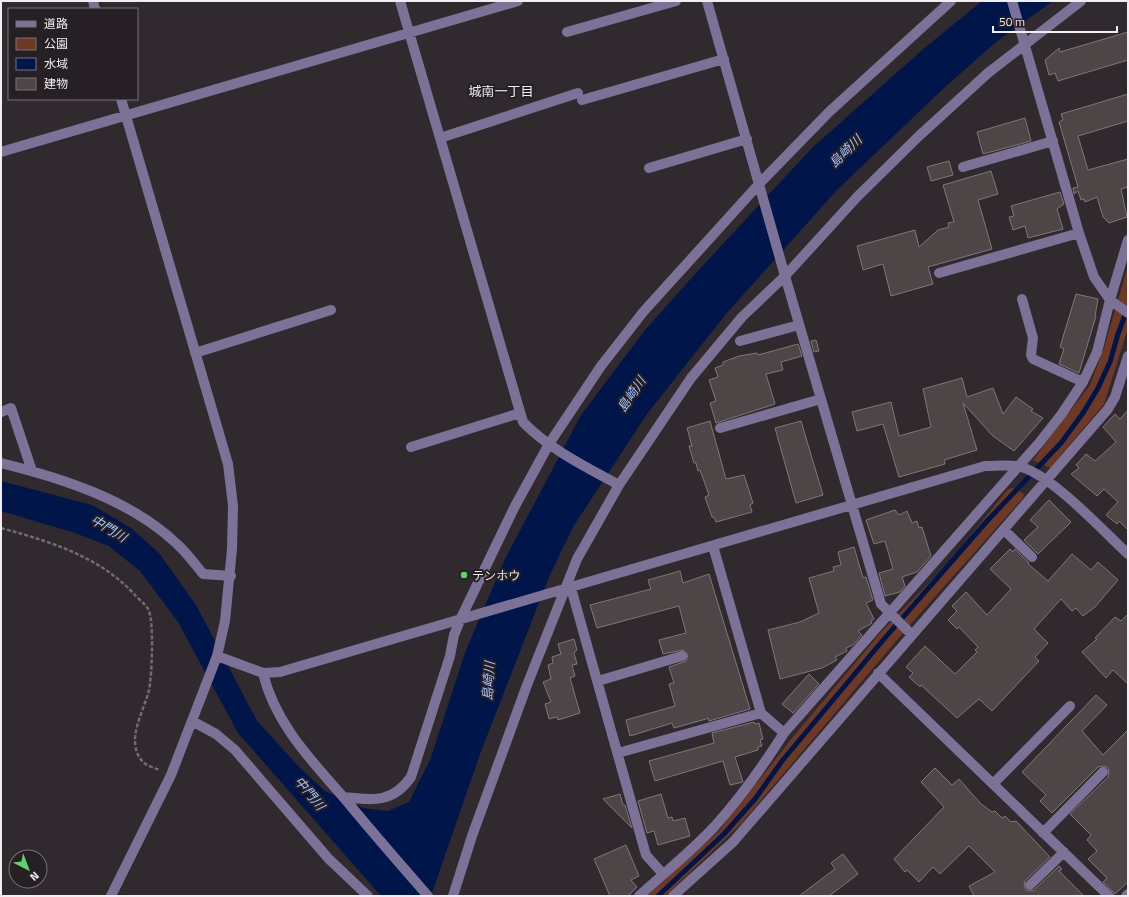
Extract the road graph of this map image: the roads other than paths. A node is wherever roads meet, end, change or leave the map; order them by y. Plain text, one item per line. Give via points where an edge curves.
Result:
1 (400, 1) edge
2 (518, 1) edge
3 (676, 1) edge
4 (707, 1) edge
5 (951, 1) edge
6 (1012, 1) edge
7 (1081, 1) edge
8 (567, 32) dead end
9 (409, 33) junction
10 (1024, 40) junction
11 (724, 59) junction
12 (121, 100) edge
13 (126, 115) junction
14 (440, 138) junction
15 (747, 139) junction
16 (1053, 141) junction
17 (1, 152) edge
18 (963, 167) dead end
19 (649, 168) dead end
20 (760, 188) junction
21 (1079, 233) junction
22 (1128, 240) edge
23 (784, 272) junction
24 (939, 273) dead end
25 (1022, 299) dead end
26 (1112, 302) junction
27 (331, 310) dead end
28 (1128, 313) edge
29 (799, 325) junction
30 (740, 341) dead end
31 (195, 353) junction
32 (1128, 356) edge
33 (1083, 382) junction
34 (820, 399) junction
35 (1, 412) edge
36 (520, 413) junction
37 (720, 428) dead end
38 (553, 446) junction
39 (411, 447) dead end
40 (1, 463) edge
41 (1023, 468) junction
42 (32, 471) junction
43 (1043, 479) junction
44 (616, 484) junction
45 (854, 505) junction
46 (1004, 530) junction
47 (713, 546) junction
48 (1128, 554) edge
49 (1032, 557) dead end
50 (230, 576) junction
51 (567, 589) junction
52 (890, 614) junction
53 (461, 618) junction
54 (912, 635) junction
55 (216, 656) junction
56 (682, 656) dead end
57 (263, 673) junction
58 (878, 673) junction
59 (598, 681) junction
60 (1070, 706) dead end
61 (761, 713) junction
62 (192, 721) junction
63 (784, 733) junction
64 (618, 753) junction
65 (1103, 772) dead end
66 (993, 784) junction
67 (343, 797) junction
68 (1043, 833) junction
69 (1064, 852) junction
70 (663, 874) junction
71 (1030, 885) dead end
72 (679, 894) edge
73 (110, 896) edge
74 (368, 896) edge
75 (428, 896) edge
76 (453, 896) edge
77 (639, 896) edge
78 (1109, 896) edge

1 - 9 street
2 - 9 street
3 - 8 street
4 - 11 street
5 - 20 street via 829,112
6 - 10 street
7 - 10 street
9 - 13 street
9 - 14 street
10 - 16 street
10 - 23 street via 919,136
11 - 14 street
11 - 15 street
12 - 13 street
13 - 17 street
13 - 31 street
14 - 36 street
15 - 19 street
15 - 20 street
16 - 18 street
16 - 21 street
20 - 23 street
20 - 38 street via 644,311 601,366
21 - 24 street
21 - 26 street via 1094,277
22 - 26 street
23 - 29 street
23 - 44 street via 691,378
25 - 33 street via 1034,338 1031,355 1033,359
26 - 28 street
26 - 33 street via 1097,352
27 - 31 street
29 - 30 street
29 - 34 street
31 - 50 street via 228,464 233,506
32 - 43 street via 1108,409
33 - 41 street
34 - 37 street
34 - 45 street
35 - 42 street via 11,408
36 - 38 street via 522,422
36 - 39 street
38 - 44 street
38 - 53 street via 514,508
40 - 42 street
41 - 43 street
41 - 45 street via 985,466
41 - 52 street
42 - 50 street via 75,483 152,524 177,544 203,574
43 - 46 street
43 - 48 street via 1057,488
44 - 51 street via 577,560
45 - 47 street
45 - 52 street via 881,604
46 - 49 street
46 - 54 street
47 - 51 street
47 - 61 street
50 - 55 street via 225,622
51 - 53 street
51 - 59 street
51 - 76 street via 527,685
52 - 54 street
52 - 63 street
53 - 57 street via 280,672
53 - 67 street via 411,777 396,794 376,800
54 - 58 street
55 - 57 street
55 - 62 street
56 - 59 street
57 - 67 street via 267,689 295,740
58 - 66 street
58 - 72 street via 733,842
59 - 64 street
60 - 66 street
61 - 63 street
61 - 64 street
62 - 73 street via 171,775
62 - 74 street via 216,734 235,750 328,858
63 - 70 street via 762,767 714,827
64 - 70 street via 646,855
65 - 68 street
66 - 68 street
67 - 75 street
68 - 69 street
69 - 71 street
69 - 78 street
70 - 77 street

